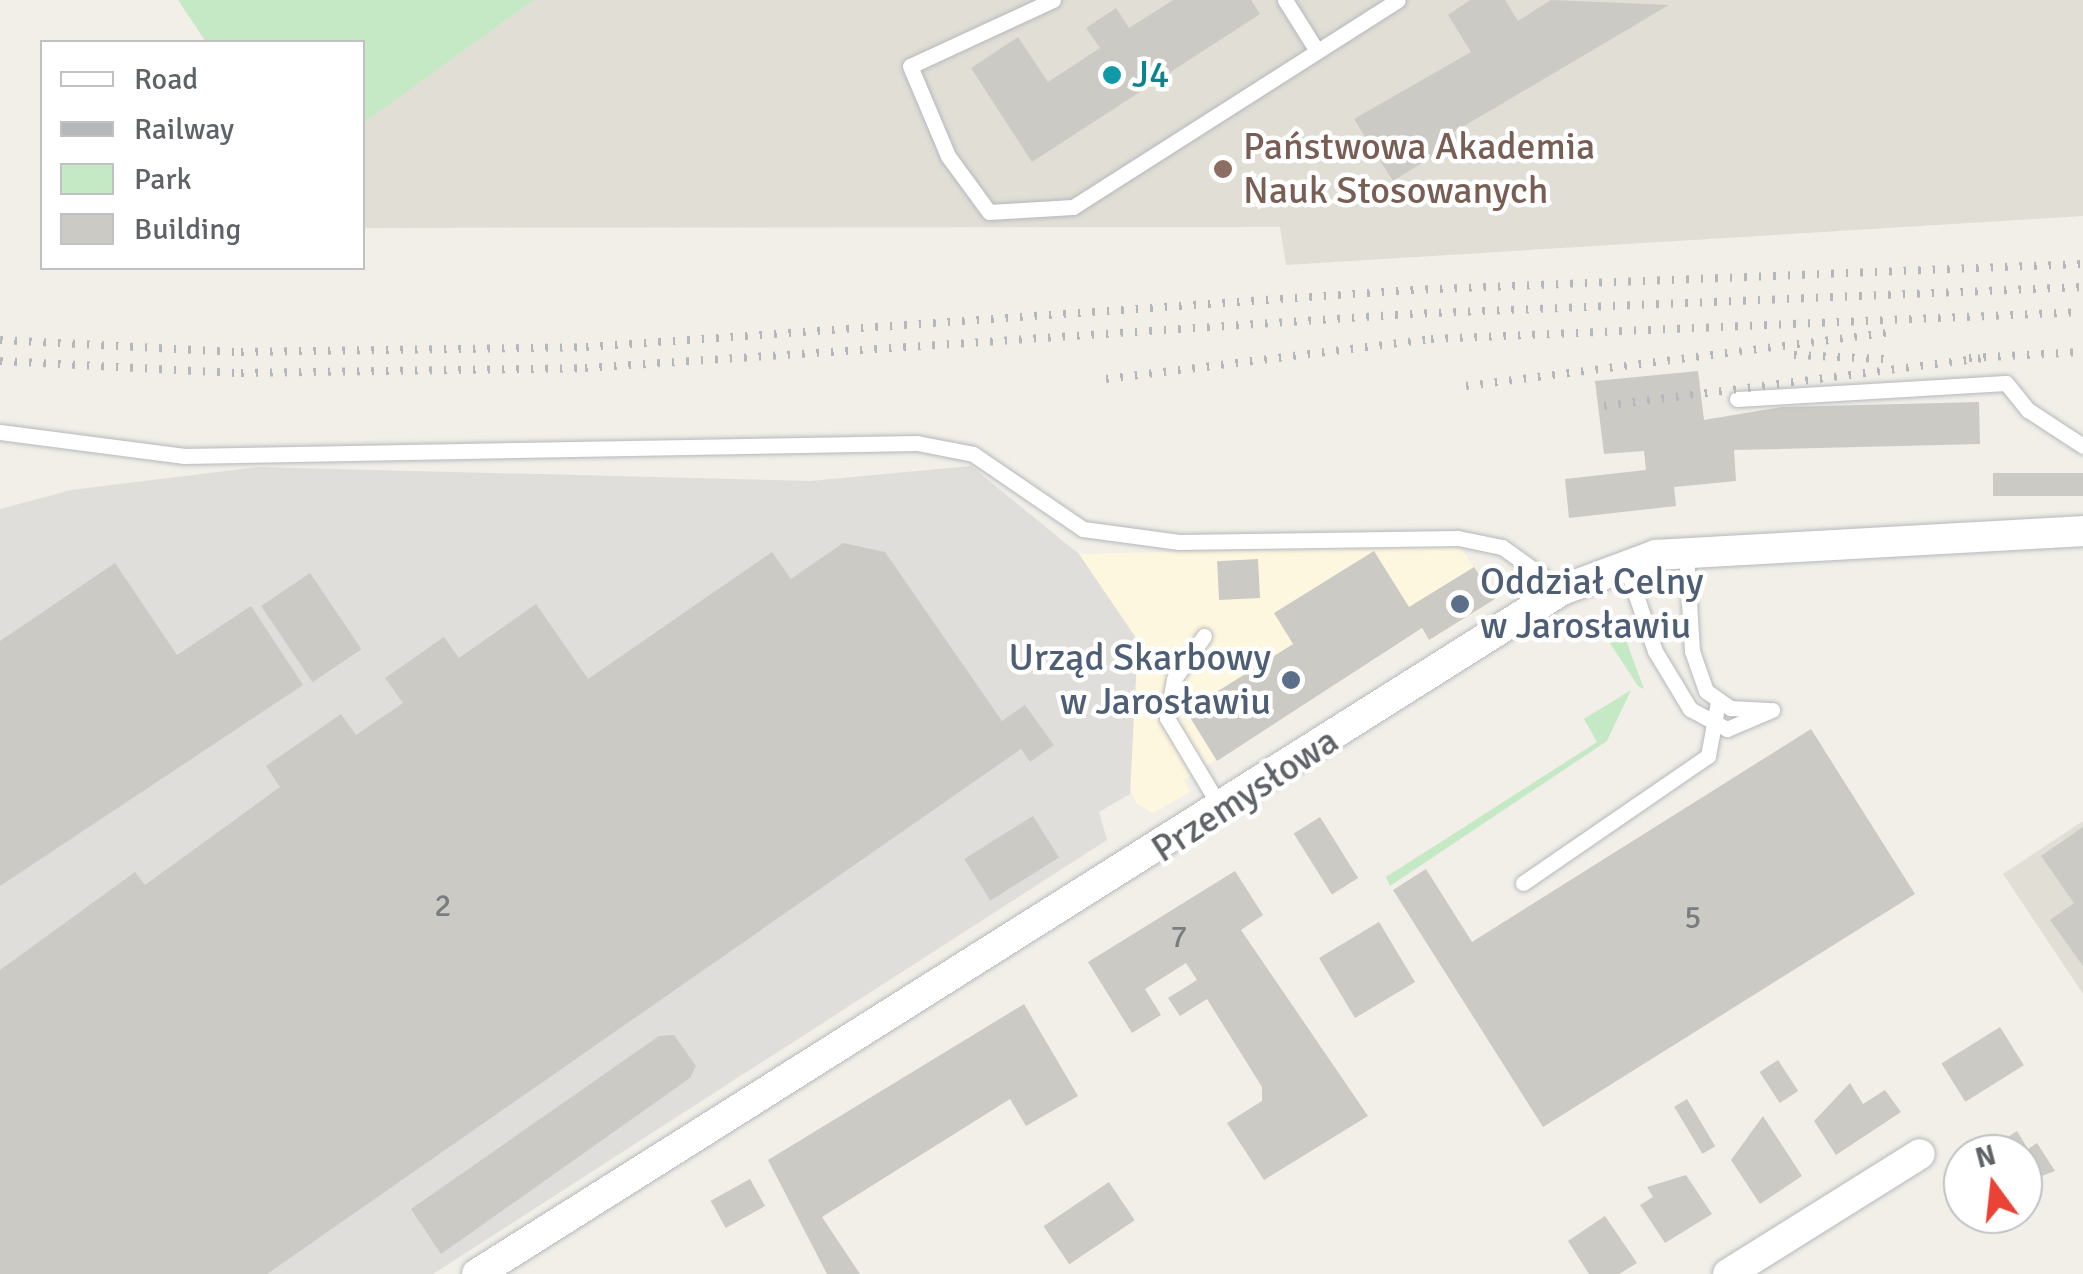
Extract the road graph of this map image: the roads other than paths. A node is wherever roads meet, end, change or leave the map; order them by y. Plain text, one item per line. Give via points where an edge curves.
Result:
1 (1053, 0) edge
2 (1284, 0) edge
3 (1398, 0) edge
4 (1317, 51) junction
5 (1737, 398) dead end
6 (0, 432) edge
7 (2083, 446) edge
8 (2083, 531) edge
9 (1686, 553) junction
10 (1626, 566) junction
11 (1562, 590) junction
12 (1204, 636) dead end
13 (1718, 702) junction
14 (1720, 726) junction
15 (1222, 810) junction
16 (1524, 883) dead end
17 (1920, 1154) dead end
18 (477, 1274) edge
19 (1728, 1274) edge

1 - 4 lane via 910,66 948,156 989,212 1073,207
2 - 4 lane
3 - 4 lane
5 - 7 lane via 2006,383 2028,410
6 - 11 lane via 184,456 918,442 973,454 1083,529 1180,542 1458,538 1502,547
8 - 9 street, Przemysłowa
9 - 10 street, Przemysłowa
9 - 13 lane via 1692,651
10 - 11 street, Przemysłowa
10 - 14 lane via 1664,665 1690,709
11 - 15 street, Przemysłowa
12 - 15 lane via 1174,679 1167,718
13 - 14 lane
13 - 14 lane via 1772,710 1746,726
14 - 16 lane via 1708,756
15 - 18 street, Przemysłowa
17 - 19 street

